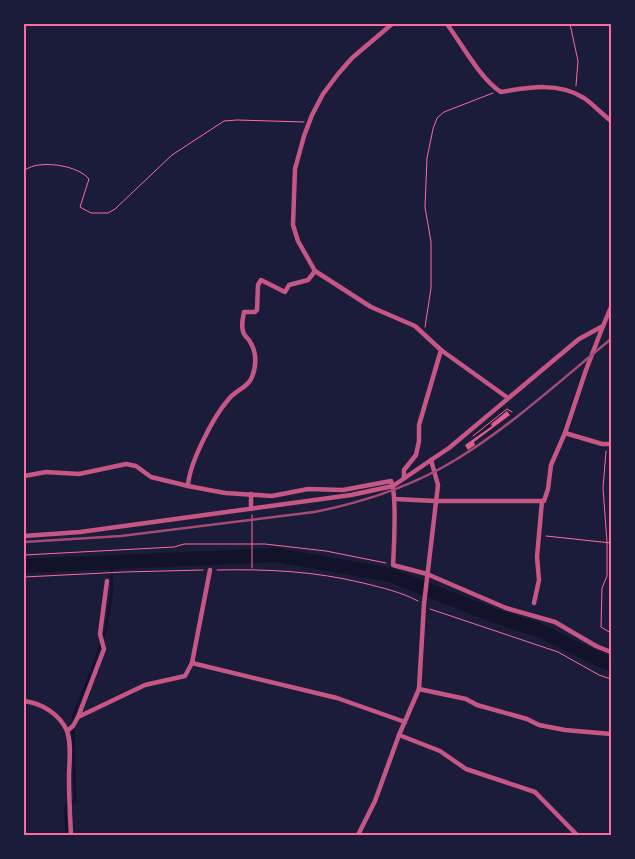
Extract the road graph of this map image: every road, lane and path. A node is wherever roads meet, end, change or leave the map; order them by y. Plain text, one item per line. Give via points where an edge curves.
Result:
1 (392, 24) edge
2 (447, 24) edge
3 (570, 24) edge
4 (501, 92) junction
5 (575, 94) junction
6 (611, 121) edge
7 (309, 122) junction
8 (24, 170) edge
9 (314, 271) junction
10 (611, 307) edge
11 (603, 326) junction
12 (424, 333) junction
13 (442, 350) junction
14 (508, 398) junction
15 (512, 412) dead end
16 (565, 433) junction
17 (473, 436) dead end
18 (609, 444) edge
19 (431, 460) junction
20 (24, 476) edge
21 (404, 478) junction
22 (188, 486) junction
23 (393, 486) junction
24 (251, 494) junction
25 (394, 499) junction
26 (436, 501) junction
27 (542, 501) junction
28 (251, 509) junction
29 (24, 536) edge
30 (540, 536) junction
31 (608, 542) junction
32 (611, 543) edge
33 (252, 544) junction
34 (24, 555) edge
35 (394, 565) junction
36 (252, 569) junction
37 (210, 570) junction
38 (427, 576) junction
39 (24, 577) edge
40 (107, 581) dead end
41 (424, 603) junction
42 (534, 603) dead end
43 (611, 633) edge
44 (611, 652) edge
45 (192, 663) junction
46 (611, 679) edge
47 (419, 689) junction
48 (24, 701) edge
49 (78, 717) junction
50 (405, 722) junction
51 (66, 730) junction
52 (611, 734) edge
53 (399, 735) junction
54 (71, 835) edge
55 (358, 835) edge
56 (577, 835) edge

1 - 7 street via 338,74
2 - 4 street via 483,75
3 - 5 path via 578,61
4 - 5 street via 558,87
4 - 12 path via 450,108 437,118 433,129 427,158 425,207 431,242 431,288
5 - 6 street
7 - 8 path via 224,121 172,155 108,213 91,213 80,207 89,179 79,171 58,165 39,165
7 - 9 street via 297,158 293,225
9 - 12 street via 371,307
9 - 22 street via 308,280 289,284 285,292 261,280 258,284 257,310 244,312 243,331 255,349 256,364 252,376 248,384 228,399 216,417 198,454
10 - 11 street
11 - 14 street via 579,339
11 - 16 street
12 - 13 street
13 - 14 street
13 - 21 street via 418,425 416,455 404,470
14 - 19 street
15 - 17 path via 507,410
16 - 18 street
16 - 27 street via 551,465 548,489
18 - 31 path via 603,488
19 - 21 street
19 - 26 street via 438,479
20 - 22 street via 46,472 79,474 126,464 136,466 151,476
21 - 23 street
22 - 24 street
23 - 24 street via 391,481 343,490 308,489 281,495
23 - 25 street
23 - 28 street
24 - 28 street
25 - 26 street
25 - 35 street
26 - 27 street
26 - 38 street
27 - 30 street
28 - 29 street via 80,532
28 - 33 path
30 - 31 path
30 - 42 street via 537,557 539,580
31 - 32 path
31 - 43 path via 601,627
33 - 34 path via 184,544
33 - 35 path via 326,551
33 - 36 path
35 - 38 street
36 - 37 path
36 - 41 path via 301,572 349,580 404,594
37 - 39 path
37 - 45 street
38 - 41 street
38 - 44 street via 506,608 556,622
40 - 49 street via 100,634 104,649
41 - 46 path via 432,610 558,652
41 - 47 street
45 - 49 street via 185,676 145,685
45 - 50 street via 337,698
47 - 50 street
47 - 52 street via 466,699 527,718 539,725
48 - 51 street via 51,712
49 - 51 street
50 - 53 street
51 - 54 street
53 - 55 street via 375,801
53 - 56 street via 440,750 466,769 535,792

